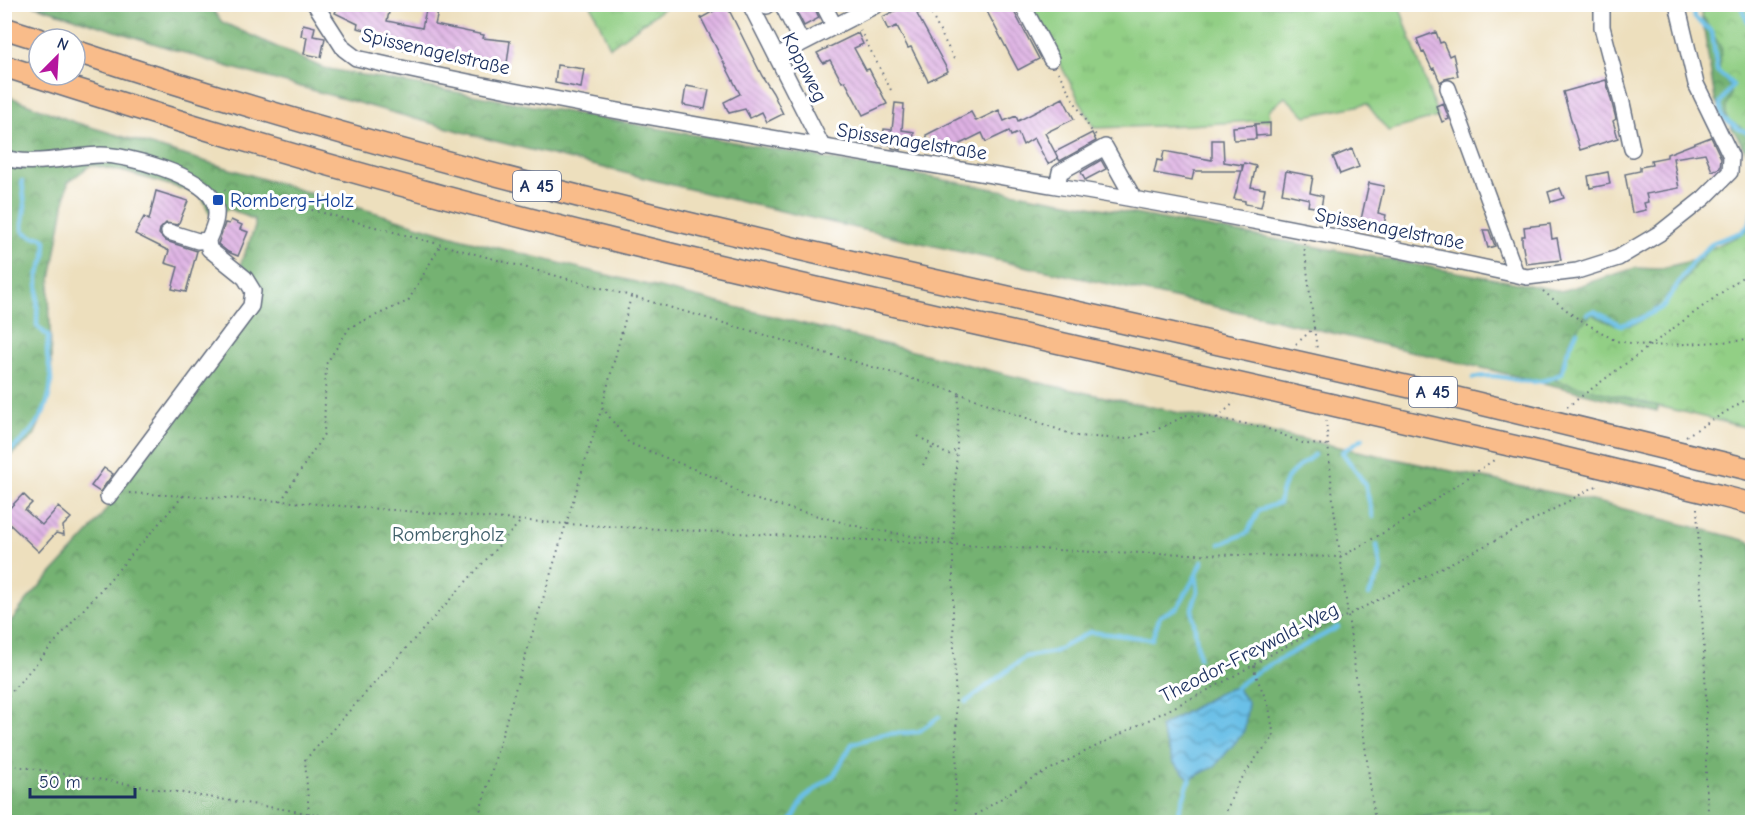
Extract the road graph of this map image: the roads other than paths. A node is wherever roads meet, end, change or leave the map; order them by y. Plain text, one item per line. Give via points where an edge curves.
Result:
1 (315, 4) edge
2 (750, 4) edge
3 (823, 4) edge
4 (1022, 4) edge
5 (1602, 4) edge
6 (1677, 4) edge
7 (773, 5) edge
8 (871, 6) edge
9 (835, 27) junction
10 (4, 28) edge
11 (27, 35) edge
12 (802, 44) junction
13 (87, 55) edge
14 (777, 56) junction
15 (1051, 59) road end
16 (4, 66) edge
17 (1448, 88) dead end
18 (823, 148) junction
19 (1632, 149) dead end
20 (4, 157) edge
21 (1057, 186) junction
22 (1134, 199) junction
23 (169, 232) dead end
24 (208, 240) junction
25 (1522, 275) junction
26 (1752, 470) edge
27 (112, 492) road end
28 (1752, 504) edge

1 - 18 street, Spissenagelstraße via 344,49 356,58 473,84
2 - 14 street, Koppweg
3 - 9 street
4 - 15 street
5 - 19 street via 1602,27
6 - 25 street, Spissenagelstraße via 1696,84 1731,156 1730,172 1660,233 1618,258 1577,271
7 - 12 street
8 - 9 street
9 - 12 street
10 - 11 highway
12 - 14 street
13 - 26 highway, A 45, bridge via 343,134 596,201 1409,386
14 - 18 street, Koppweg
16 - 28 highway, A 45, bridge via 205,129 448,198 705,262
17 - 25 street
18 - 21 street, Spissenagelstraße
20 - 24 street via 29,160 100,155 154,166 204,188 211,196 216,208 215,224
21 - 22 street, Spissenagelstraße
21 - 22 street via 1060,172 1105,147
22 - 25 street, Spissenagelstraße
23 - 24 street
24 - 27 street via 209,249 245,278 253,291 251,306

